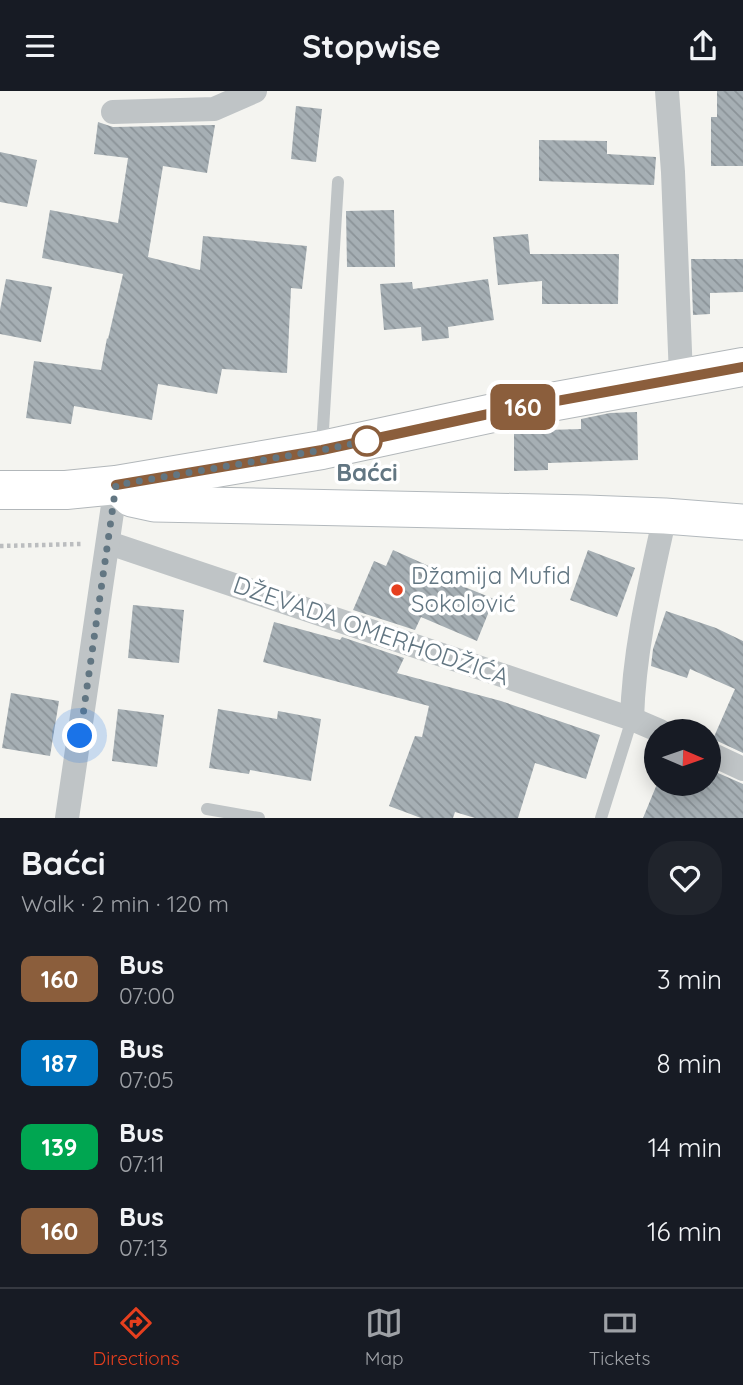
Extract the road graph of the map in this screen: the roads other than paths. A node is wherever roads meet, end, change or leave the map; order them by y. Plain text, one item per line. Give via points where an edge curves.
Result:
1 (255, 91) edge
2 (667, 91) edge
3 (113, 112) dead end
4 (338, 182) dead end
5 (743, 367) edge
6 (681, 377) junction
7 (322, 450) junction
8 (116, 485) junction
9 (0, 490) edge
10 (665, 516) junction
11 (743, 522) edge
12 (109, 543) junction
13 (632, 719) junction
14 (644, 724) edge
15 (721, 759) edge
16 (743, 769) edge
17 (207, 809) dead end
18 (67, 818) edge
19 (259, 818) edge
20 (601, 818) edge

1 - 3 street via 214,109
2 - 6 street
4 - 7 lane
5 - 6 main road
6 - 7 main road
7 - 8 main road
8 - 9 main road
8 - 10 main road via 131,499 154,504
8 - 12 street
10 - 11 main road
10 - 13 street via 640,627
12 - 13 street, DŽEVADA OMERHODŽIĆA
12 - 18 street
13 - 14 street, DŽEVADA OMERHODŽIĆA
13 - 20 lane
15 - 16 street
17 - 19 lane

